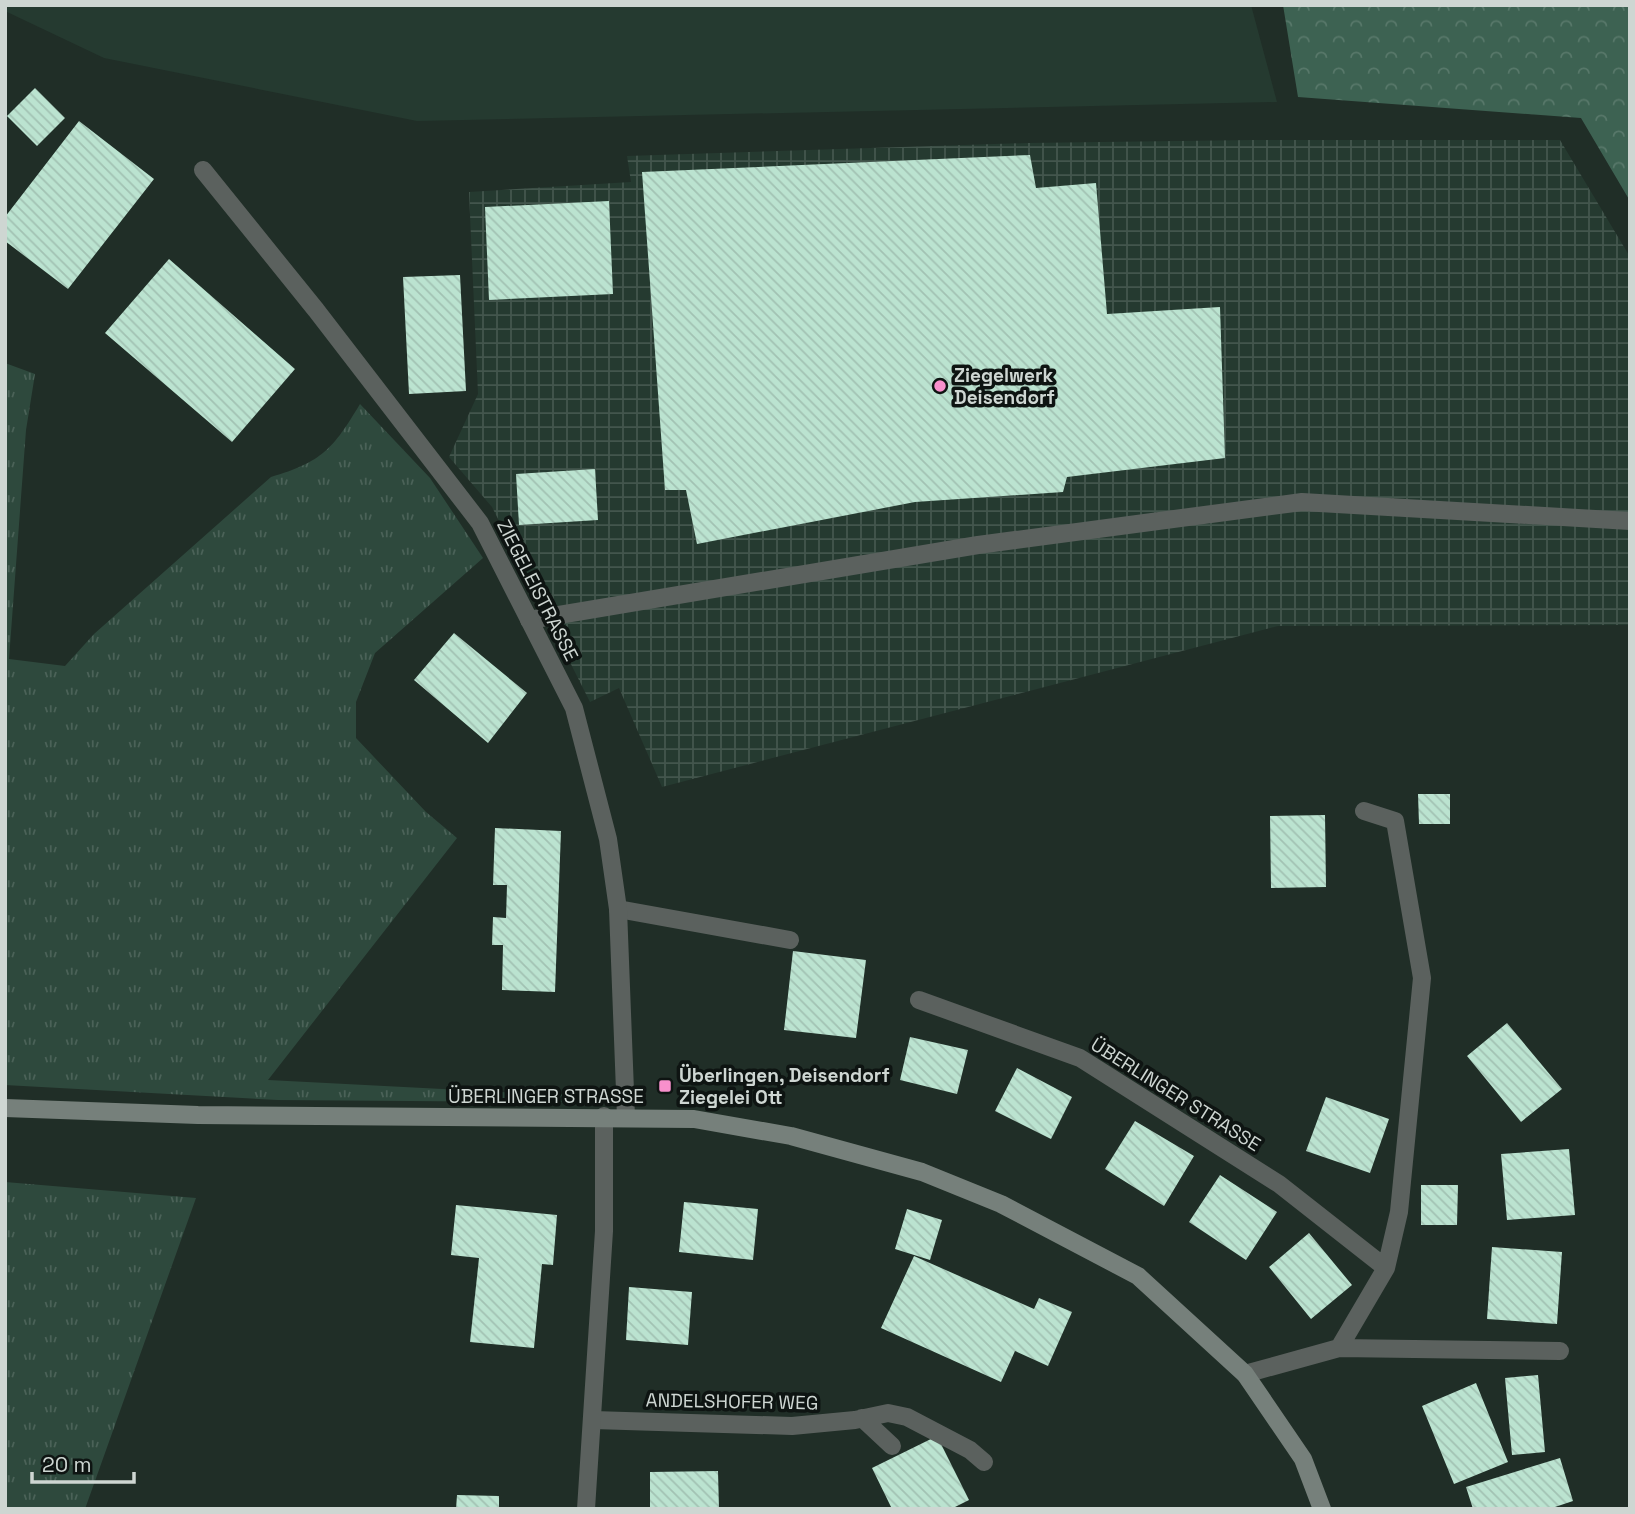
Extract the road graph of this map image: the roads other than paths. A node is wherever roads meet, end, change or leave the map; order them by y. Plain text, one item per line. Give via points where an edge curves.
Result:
1 (202, 170) dead end
2 (1630, 521) edge
3 (529, 620) junction
4 (1364, 811) dead end
5 (618, 909) junction
6 (790, 940) dead end
7 (919, 1000) dead end
8 (5, 1108) edge
9 (604, 1116) junction
10 (626, 1117) junction
11 (1386, 1268) junction
12 (1339, 1348) junction
13 (1560, 1350) dead end
14 (1245, 1374) junction
15 (862, 1418) junction
16 (593, 1420) junction
17 (892, 1446) dead end
18 (984, 1462) dead end
19 (586, 1509) edge
20 (1322, 1509) edge

1 - 3 street, ZIEGELEISTRASSE via 480,523
2 - 3 street via 1302,502 978,545
3 - 5 street, ZIEGELEISTRASSE via 574,708 608,839
4 - 11 street via 1395,821 1422,978 1399,1212
5 - 6 street
5 - 10 street, ZIEGELEISTRASSE
7 - 11 street, ÜBERLINGER STRASSE via 1080,1058 1279,1184
8 - 9 main road, ÜBERLINGER STRASSE via 198,1115
9 - 10 main road, ÜBERLINGER STRASSE
9 - 16 street via 604,1231
10 - 14 main road, ÜBERLINGER STRASSE via 694,1119 791,1136 922,1172 990,1200 1138,1276
11 - 12 street
12 - 13 street
12 - 14 street
14 - 20 main road, ÜBERLINGER STRASSE via 1303,1459
15 - 16 street, ANDELSHOFER WEG via 793,1426
15 - 17 street
15 - 18 street, ANDELSHOFER WEG via 888,1413 907,1417
16 - 19 street

